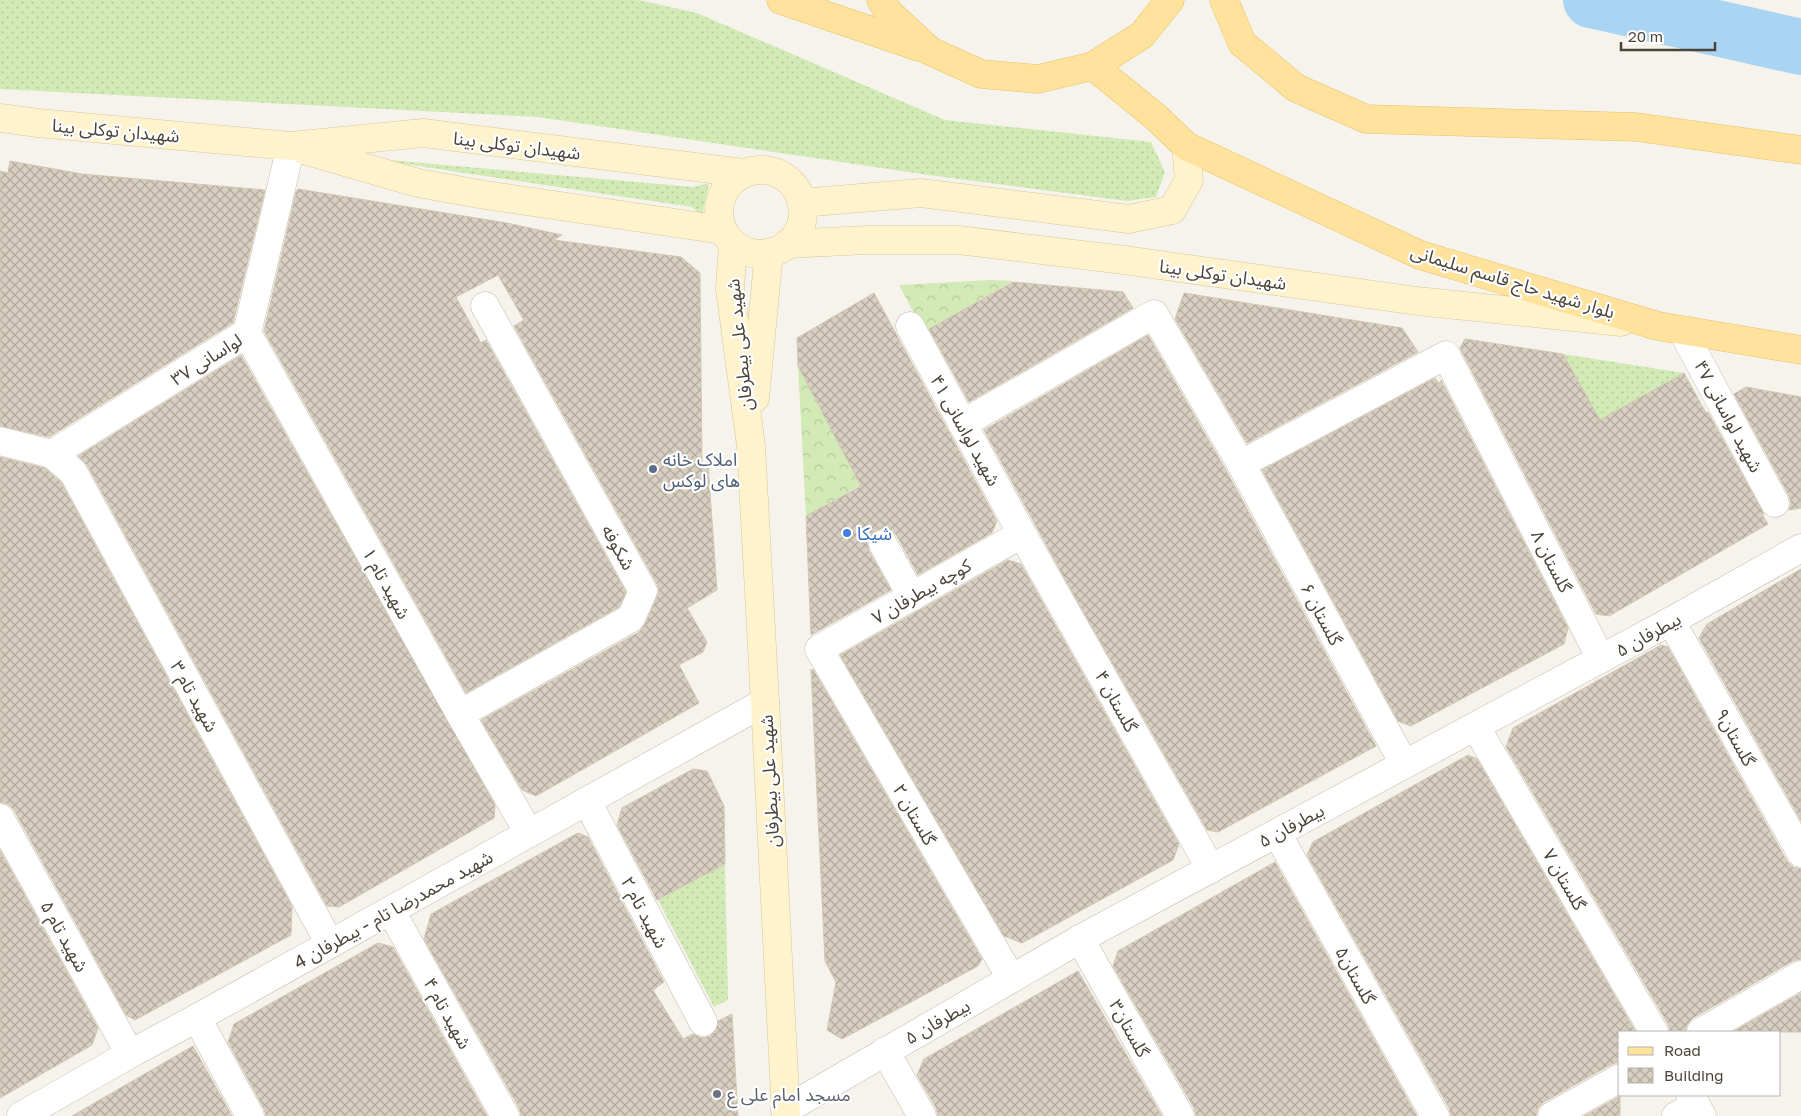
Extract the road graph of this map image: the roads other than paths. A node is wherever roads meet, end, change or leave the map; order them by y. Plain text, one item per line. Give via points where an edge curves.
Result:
1 (781, 0) edge
2 (881, 0) edge
3 (1170, 0) edge
4 (1224, 0) edge
5 (930, 51) junction
6 (1093, 66) junction
7 (0, 118) edge
8 (291, 146) junction
9 (1186, 146) junction
10 (1801, 150) edge
11 (743, 173) junction
12 (801, 202) junction
13 (728, 236) junction
14 (778, 248) junction
15 (485, 306) dead end
16 (910, 326) dead end
17 (1670, 328) junction
18 (247, 333) junction
19 (1801, 350) edge
20 (962, 424) junction
21 (0, 441) edge
22 (751, 446) junction
23 (52, 454) junction
24 (1240, 464) junction
25 (1775, 502) dead end
26 (1022, 534) junction
27 (883, 544) dead end
28 (1801, 548) edge
29 (912, 597) junction
30 (1671, 621) junction
31 (819, 649) joint
32 (1601, 659) junction
33 (765, 702) junction
34 (460, 714) junction
35 (1476, 727) junction
36 (1404, 764) junction
37 (587, 801) junction
38 (0, 818) edge
39 (528, 833) junction
40 (1277, 833) junction
41 (1801, 853) edge
42 (1211, 869) junction
43 (391, 911) junction
44 (1080, 939) junction
45 (330, 944) junction
46 (1801, 975) edge
47 (1011, 978) junction
48 (197, 1018) junction
49 (703, 1022) dead end
50 (1653, 1031) edge
51 (1703, 1031) edge
52 (885, 1052) junction
53 (130, 1054) junction
54 (1618, 1079) edge
55 (786, 1113) edge
56 (21, 1116) edge
57 (250, 1116) edge
58 (505, 1116) edge
59 (922, 1116) edge
60 (1180, 1116) edge
61 (1434, 1116) edge
62 (1552, 1116) edge

1 - 5 main road
2 - 5 main road via 888,12
3 - 6 main road via 1142,35
4 - 10 main road via 1242,43 1269,66 1296,88 1366,118 1636,127
5 - 6 main road via 981,74 1038,79
6 - 9 main road, بلوار شهید حاج قاسم سلیمانی
7 - 8 main road, شهیدان توکلی بینا
8 - 11 main road, شهیدان توکلی بینا via 423,133
8 - 13 main road, شهیدان توکلی بینا via 418,183
8 - 18 street, لواسانی ۳۷
9 - 12 main road via 1189,180 1172,210 1129,219 921,193
9 - 17 main road, بلوار شهید حاج قاسم سلیمانی via 1420,255
11 - 12 main road via 758,170 786,178 796,189
11 - 13 main road via 730,183 721,197 719,214
12 - 14 main road via 802,218 797,233
13 - 14 main road via 747,252 764,254
13 - 22 main road, شهید علی بیطرفان via 730,288
14 - 17 main road, شهیدان توکلی بینا via 866,240 958,240 1417,301
14 - 22 main road, شهید علی بیطرفان
15 - 34 street, شکوفه via 643,591 631,618
16 - 20 street, شهید لواسانی ۴۱
17 - 19 main road, بلوار شهید حاج قاسم سلیمانی
17 - 25 street, شهید لواسانی ۴۷
18 - 23 street, لواسانی ۳۷
18 - 34 street, شهید تام ۱
20 - 24 street, گلستان ۶ via 1154,314
20 - 26 street, شهید لواسانی ۴۱
21 - 23 street
22 - 33 main road, شهید علی بیطرفان
23 - 45 street, شهید تام ۳ via 73,472
24 - 32 street, گلستان ۸ via 1446,355
24 - 36 street, گلستان ۶
26 - 29 street, کوچه بیطرفان ۷
26 - 42 street, گلستان ۴
27 - 29 street
28 - 30 street, بیطرفان ۵
29 - 31 street, کوچه بیطرفان ۷
30 - 32 street, بیطرفان ۵
30 - 41 street, گلستان۹
31 - 47 street, گلستان ۲
32 - 35 street, بیطرفان ۵
33 - 37 street, شهید محمدرضا تام - بیطرفان 4
33 - 55 main road, شهید علی بیطرفان
34 - 39 street, شهید تام ۱
35 - 36 street, بیطرفان ۵
35 - 50 street, گلستان ۷
36 - 40 street, بیطرفان ۵
37 - 39 street, شهید محمدرضا تام - بیطرفان 4
37 - 49 street, شهید تام ۲
38 - 53 street, شهید تام ۵
39 - 43 street, شهید محمدرضا تام - بیطرفان 4
40 - 42 street, بیطرفان ۵
40 - 61 street, گلستان۵
42 - 44 street, بیطرفان ۵
43 - 45 street, شهید محمدرضا تام - بیطرفان 4
43 - 58 street, شهید تام ۴
44 - 47 street, بیطرفان ۵
44 - 60 street, گلستان۳
45 - 48 street, شهید محمدرضا تام - بیطرفان 4
46 - 51 street
47 - 52 street, بیطرفان ۵
48 - 53 street, شهید محمدرضا تام - بیطرفان 4
48 - 57 street
52 - 55 street, بیطرفان ۵
52 - 59 street
53 - 56 street, شهید محمدرضا تام - بیطرفان 4
54 - 62 street

